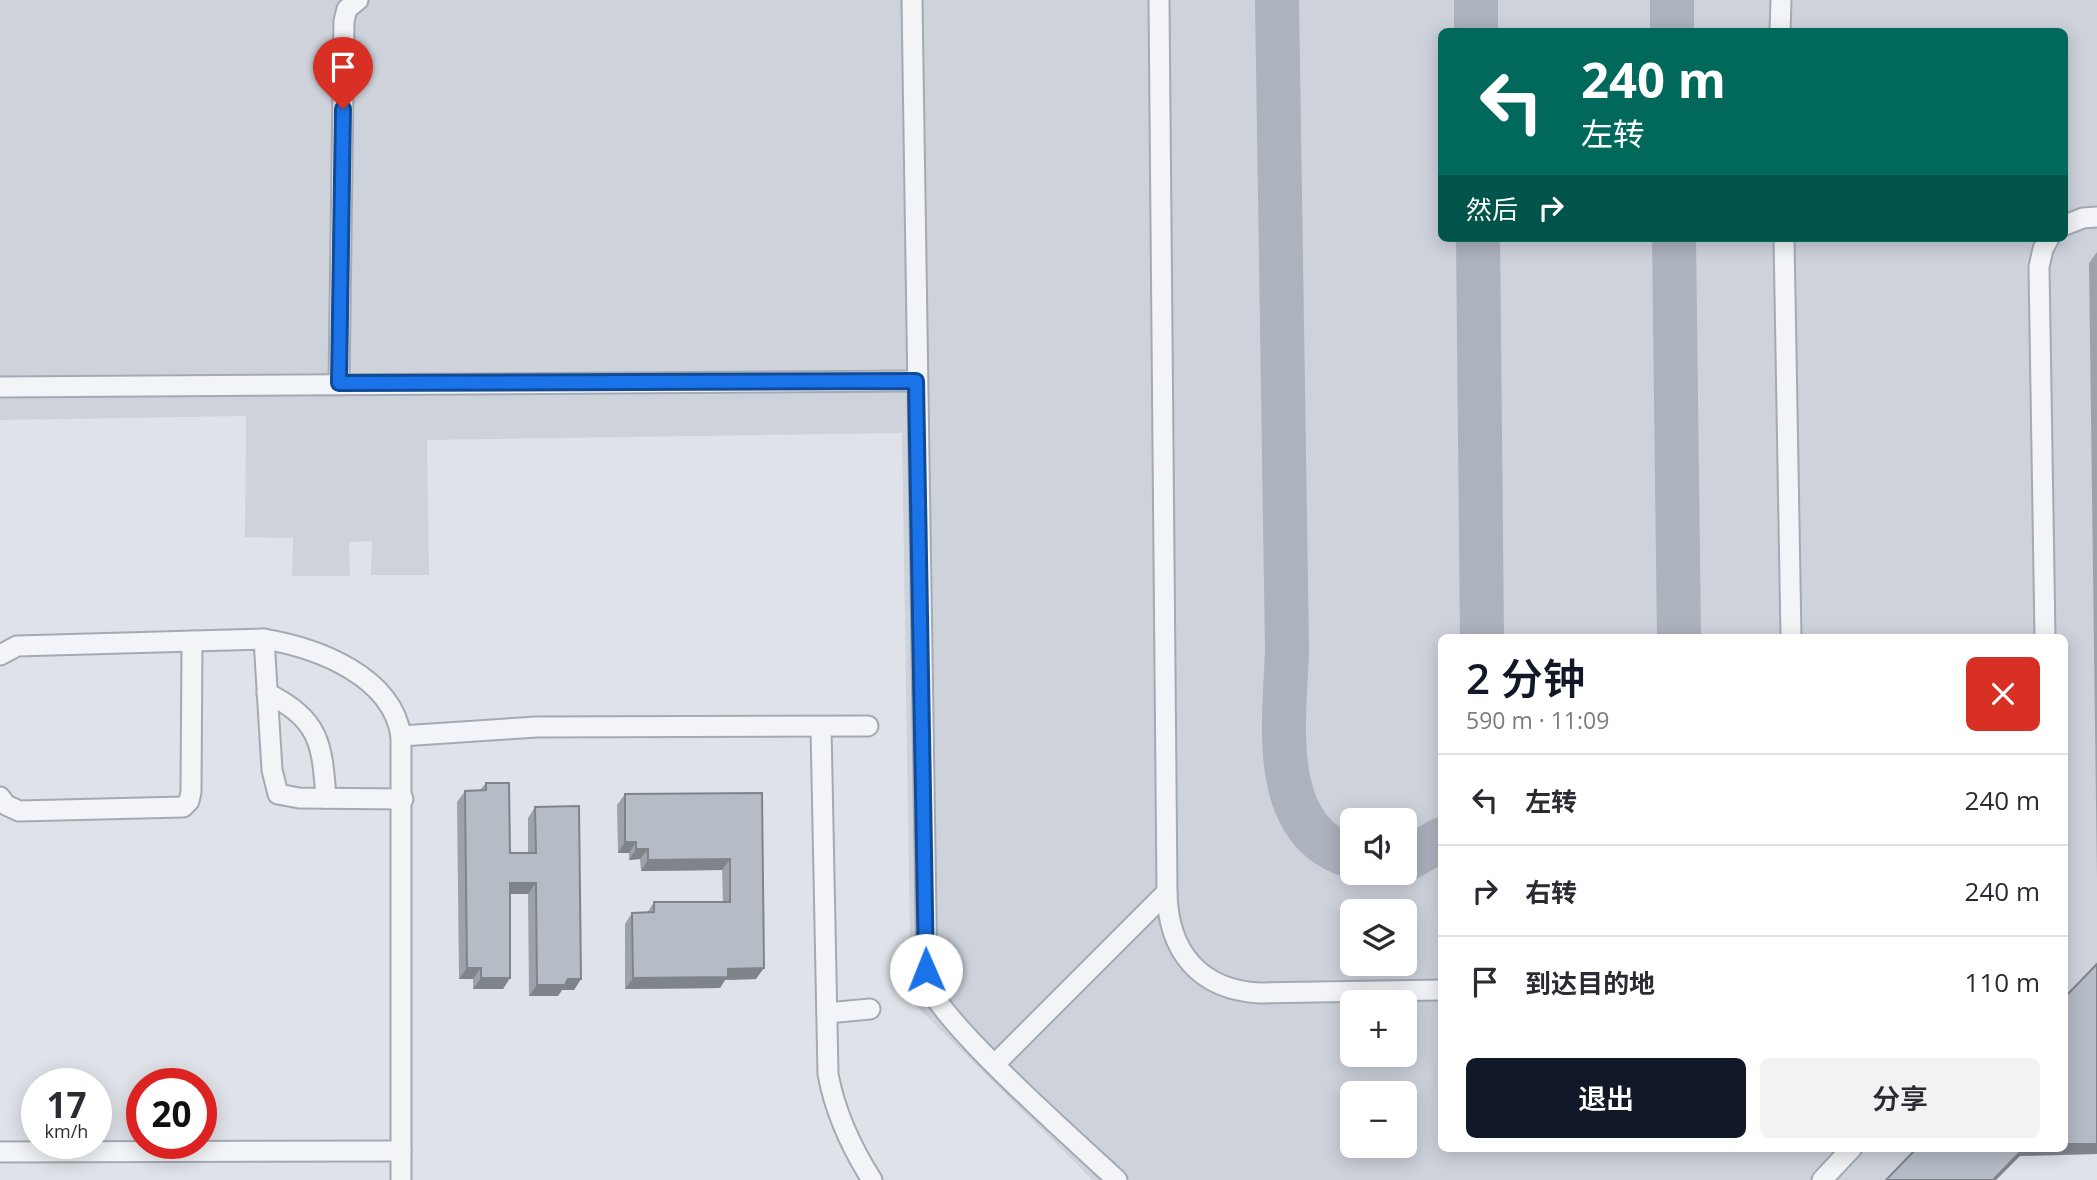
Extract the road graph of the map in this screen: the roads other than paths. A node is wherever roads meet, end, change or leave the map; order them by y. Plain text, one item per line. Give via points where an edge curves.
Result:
1 (358, 0) edge
2 (912, 0) edge
3 (1160, 0) edge
4 (1781, 0) edge
5 (1780, 28) edge
6 (2097, 217) edge
7 (2068, 224) edge
8 (1784, 242) edge
9 (2047, 242) edge
10 (916, 381) junction
11 (339, 383) junction
12 (0, 387) edge
13 (1791, 634) edge
14 (2045, 634) edge
15 (264, 639) junction
16 (192, 641) junction
17 (0, 654) edge
18 (267, 693) junction
19 (868, 726) dead end
20 (821, 727) junction
21 (401, 736) junction
22 (0, 797) edge
23 (326, 798) junction
24 (403, 799) junction
25 (1167, 892) junction
26 (1438, 990) edge
27 (870, 1009) dead end
28 (827, 1013) junction
29 (995, 1064) junction
30 (401, 1151) junction
31 (0, 1152) edge
32 (1848, 1152) edge
33 (401, 1180) edge
34 (872, 1180) edge
35 (1117, 1180) edge
36 (1822, 1180) edge

1 - 11 street via 347,9 344,22
2 - 10 street
3 - 25 street
4 - 5 street
6 - 7 street
8 - 13 street
9 - 14 street via 2039,267
10 - 11 street
10 - 29 street via 927,981 934,999
11 - 12 street
15 - 16 street
15 - 18 street
15 - 21 street via 331,660 380,689 393,706
16 - 17 street via 17,646
16 - 22 street via 191,792 183,807 19,811
18 - 23 street via 295,708 314,729 320,743
18 - 23 street via 272,777 278,794
19 - 20 street
20 - 21 street via 536,727
20 - 28 street
21 - 24 street
23 - 24 street
24 - 30 street
25 - 26 street via 1171,927 1189,963 1208,979 1231,989 1260,993
25 - 29 street
27 - 28 street
28 - 34 street via 833,1101
29 - 35 street
30 - 31 street
30 - 33 street
32 - 36 street

